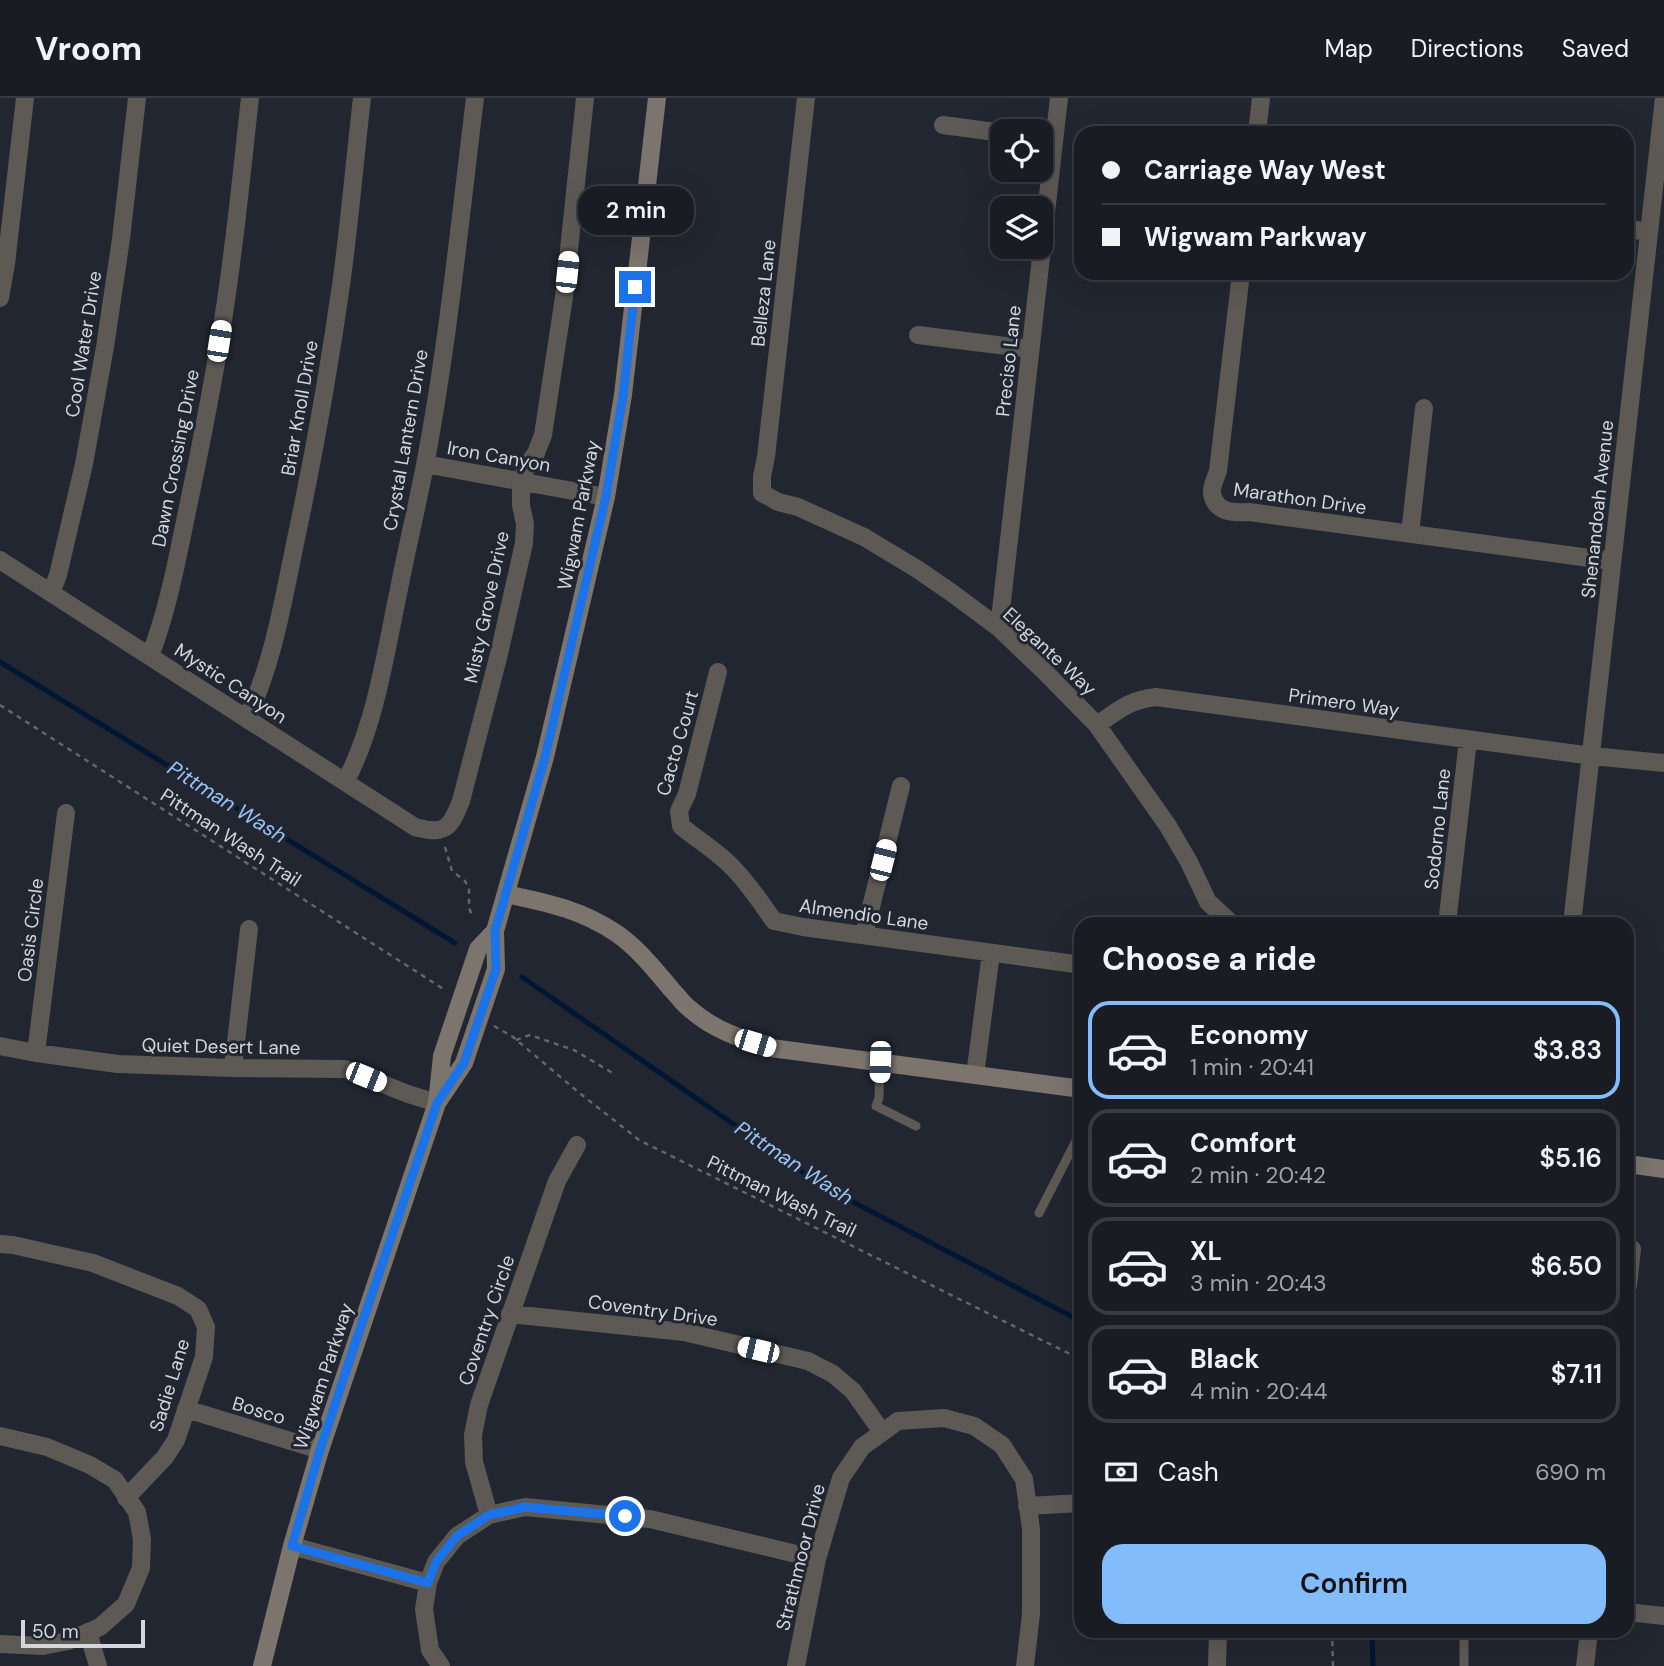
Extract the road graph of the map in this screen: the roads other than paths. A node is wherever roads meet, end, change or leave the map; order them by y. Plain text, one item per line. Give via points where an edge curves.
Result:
1 (25, 98) edge
2 (137, 98) edge
3 (250, 98) edge
4 (362, 98) edge
5 (475, 98) edge
6 (585, 98) edge
7 (657, 98) edge
8 (806, 98) edge
9 (1059, 98) edge
10 (1261, 98) edge
11 (1664, 98) edge
12 (1053, 119) edge
13 (943, 125) dead end
14 (1258, 126) edge
15 (990, 131) edge
16 (1044, 182) edge
17 (1634, 230) edge
18 (1649, 232) junction
19 (1240, 280) edge
20 (0, 298) edge
21 (918, 334) dead end
22 (1030, 349) junction
23 (1424, 408) dead end
24 (425, 464) junction
25 (521, 481) junction
26 (762, 493) joint
27 (606, 496) junction
28 (1410, 534) junction
29 (0, 560) edge
30 (1612, 561) junction
31 (51, 593) junction
32 (999, 628) junction
33 (150, 656) junction
34 (718, 672) dead end
35 (247, 718) junction
36 (1097, 725) junction
37 (1468, 740) junction
38 (1592, 756) junction
39 (1664, 763) edge
40 (345, 782) junction
41 (901, 786) dead end
42 (66, 813) dead end
43 (681, 826) joint
44 (441, 830) joint
45 (506, 894) junction
46 (1224, 917) edge
47 (1448, 917) edge
48 (1573, 917) edge
49 (249, 929) dead end
50 (864, 935) junction
51 (991, 953) junction
52 (1074, 964) edge
53 (0, 1046) edge
54 (36, 1053) junction
55 (880, 1062) junction
56 (233, 1068) junction
57 (975, 1075) junction
58 (1074, 1088) edge
59 (437, 1103) junction
60 (916, 1126) dead end
61 (577, 1146) dead end
62 (1074, 1146) edge
63 (1634, 1165) edge
64 (1664, 1169) edge
65 (1039, 1213) dead end
66 (0, 1244) edge
67 (510, 1314) junction
68 (186, 1409) junction
69 (882, 1433) junction
70 (0, 1436) edge
71 (320, 1450) junction
72 (126, 1498) junction
73 (1074, 1503) edge
74 (1027, 1506) junction
75 (489, 1515) junction
76 (292, 1546) junction
77 (817, 1559) junction
78 (428, 1583) junction
79 (1634, 1613) edge
80 (1664, 1616) edge
81 (88, 1632) junction
82 (1218, 1638) edge
83 (1464, 1638) edge
84 (1588, 1638) edge
85 (0, 1644) edge
86 (98, 1666) edge
87 (262, 1666) edge
88 (441, 1666) edge
89 (796, 1666) edge
90 (1025, 1666) edge
91 (1217, 1666) edge
92 (1464, 1666) edge
93 (1585, 1666) edge

1 - 20 street
2 - 31 street, Cool Water Drive via 105,347 84,464
3 - 33 street, Dawn Crossing Drive via 215,368 171,584
4 - 35 street, Briar Knoll Drive via 327,378 272,650
5 - 24 street, Crystal Lantern Drive via 453,289
6 - 25 street via 564,297 543,435
7 - 27 main road, Wigwam Parkway via 623,396
8 - 26 street, Belleza Lane
9 - 12 street, Preciso Lane
10 - 14 street
11 - 18 street, Shenandoah Avenue
13 - 15 street
16 - 22 street, Preciso Lane
17 - 18 street
18 - 30 street, Shenandoah Avenue
19 - 28 street, Marathon Drive via 1212,491 1217,505 1230,513
21 - 22 street
22 - 32 street, Preciso Lane
23 - 28 street
24 - 25 street, Iron Canyon
24 - 40 street, Crystal Lantern Drive via 376,693 363,743
25 - 27 street, Iron Canyon
25 - 44 street, Misty Grove Drive via 524,543 505,629 461,801 454,819
26 - 32 street, Elegante Way via 864,537
27 - 45 main road, Wigwam Parkway via 545,757
28 - 30 street, Marathon Drive
29 - 31 street, Mystic Canyon
30 - 38 street, Shenandoah Avenue
31 - 33 street, Mystic Canyon
32 - 36 street, Elegante Way
33 - 35 street, Mystic Canyon
34 - 43 street, Cacto Court via 679,811
35 - 40 street, Mystic Canyon
36 - 37 street, Primero Way via 1122,707 1156,697
36 - 46 street, Elegante Way via 1149,797 1208,902
37 - 38 street, Primero Way
37 - 47 street, Sodorno Lane
38 - 39 street, Primero Way
38 - 48 street, Shenandoah Avenue
40 - 44 street, Mystic Canyon via 415,827
41 - 50 street
42 - 54 street, Oasis Circle
43 - 50 street, Almendio Lane via 732,867 774,921
45 - 55 main road via 592,918 642,956 689,1009 712,1026 771,1048
45 - 59 main road, Wigwam Parkway via 495,931 496,969 481,1017 464,1063
49 - 56 street
50 - 51 street, Almendio Lane
51 - 52 street, Almendio Lane
51 - 57 street
53 - 54 street, Quiet Desert Lane
54 - 56 street, Quiet Desert Lane via 118,1064
55 - 57 main road
55 - 60 lane via 876,1106
56 - 59 street, Quiet Desert Lane via 345,1069
57 - 58 main road
59 - 71 main road, Wigwam Parkway
61 - 67 street, Coventry Circle via 557,1181
62 - 65 lane
63 - 64 main road
66 - 68 street, Sadie Lane via 93,1263 178,1296 198,1309 206,1327 204,1357
67 - 69 street, Coventry Drive via 684,1332 808,1361 853,1391
67 - 75 street, Coventry Circle via 473,1435 474,1462
68 - 71 street, Bosco
68 - 72 street, Sadie Lane via 165,1457
69 - 74 street via 898,1421 944,1418 974,1426 1002,1446 1024,1479
69 - 77 street, Strathmoor Drive via 862,1447 841,1478
70 - 72 street via 47,1447 90,1465 115,1480
71 - 76 main road, Wigwam Parkway
72 - 81 street via 137,1512 141,1568 126,1604
73 - 74 street
74 - 90 street via 1031,1614
75 - 77 street via 525,1507 650,1519
75 - 78 street via 457,1536 436,1562
76 - 78 street
76 - 87 main road, Wigwam Parkway
77 - 89 street, Strathmoor Drive
78 - 88 street via 424,1609 430,1650
79 - 80 street
81 - 85 street via 43,1646
81 - 86 street
82 - 91 street
83 - 92 lane
84 - 93 street

